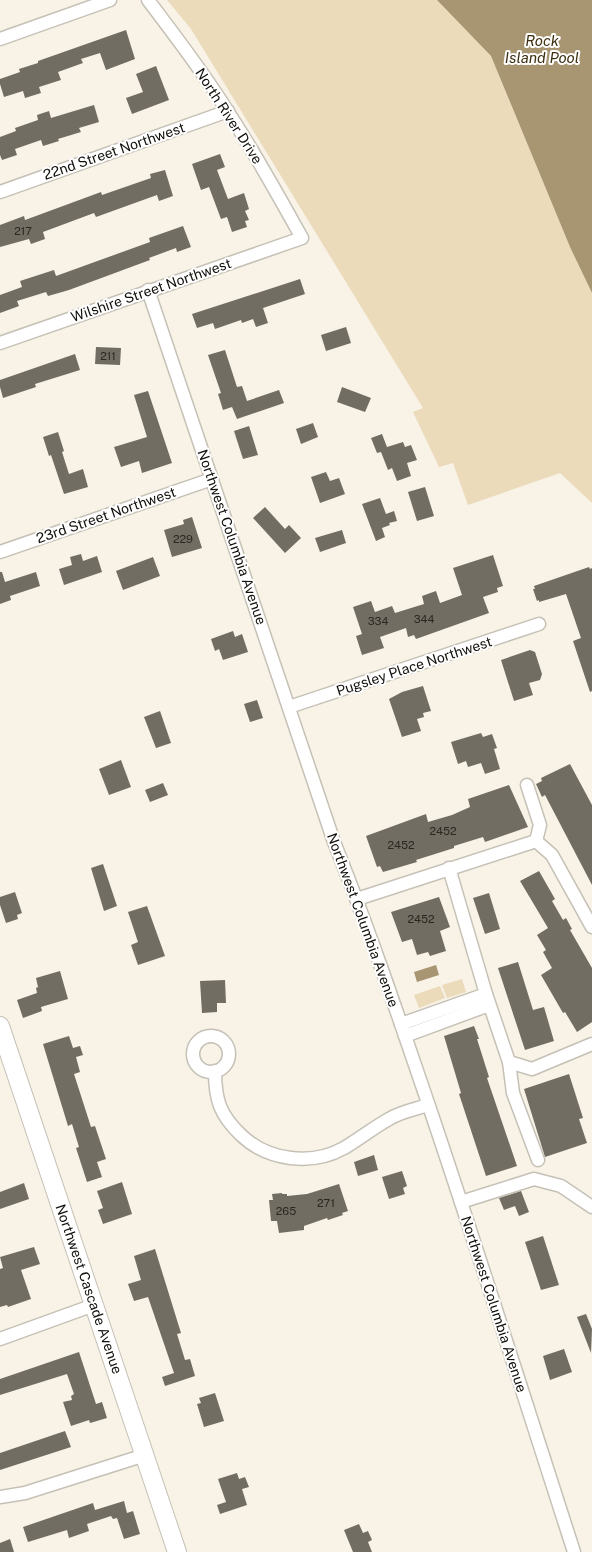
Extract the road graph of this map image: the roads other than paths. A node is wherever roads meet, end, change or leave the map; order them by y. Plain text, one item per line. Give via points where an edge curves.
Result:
1 (110, 0) edge
2 (148, 0) edge
3 (0, 39) edge
4 (228, 111) junction
5 (0, 192) edge
6 (302, 238) joint
7 (148, 290) junction
8 (0, 343) edge
9 (212, 479) junction
10 (0, 552) edge
11 (539, 624) dead end
12 (289, 707) junction
13 (528, 785) dead end
14 (536, 841) junction
15 (449, 868) junction
16 (357, 899) junction
17 (592, 927) edge
18 (488, 1000) junction
19 (0, 1026) edge
20 (403, 1030) junction
21 (592, 1044) edge
22 (509, 1062) junction
23 (215, 1071) dead end
24 (428, 1105) junction
25 (538, 1160) dead end
26 (461, 1202) junction
27 (592, 1207) edge
28 (94, 1305) junction
29 (0, 1339) edge
30 (145, 1456) junction
31 (0, 1497) edge
32 (177, 1552) edge
33 (574, 1552) edge

1 - 3 street
2 - 4 street, North River Drive
4 - 5 street, 22nd Street Northwest
4 - 6 street, North River Drive
6 - 7 street, Wilshire Street Northwest
7 - 8 street, Wilshire Street Northwest
7 - 9 street, Northwest Columbia Avenue
9 - 10 street, 23rd Street Northwest
9 - 12 street, Northwest Columbia Avenue
11 - 12 street, Pugsley Place Northwest
12 - 16 street, Northwest Columbia Avenue via 334,842
13 - 14 street via 540,824
14 - 15 street
14 - 17 street via 552,855
15 - 16 street
15 - 18 street
16 - 20 street, Northwest Columbia Avenue
18 - 20 street
18 - 22 street
19 - 28 street, Northwest Cascade Avenue
20 - 24 street, Northwest Columbia Avenue
21 - 22 street via 532,1069
22 - 25 street via 513,1093
23 - 24 street via 218,1104 229,1124 248,1142 269,1153 290,1158 315,1158 342,1149 390,1118
24 - 26 street, Northwest Columbia Avenue
26 - 27 street via 534,1179 561,1186
26 - 33 street, Northwest Columbia Avenue
28 - 29 street
28 - 30 street, Northwest Cascade Avenue
30 - 31 street via 25,1493
30 - 32 street, Northwest Cascade Avenue

